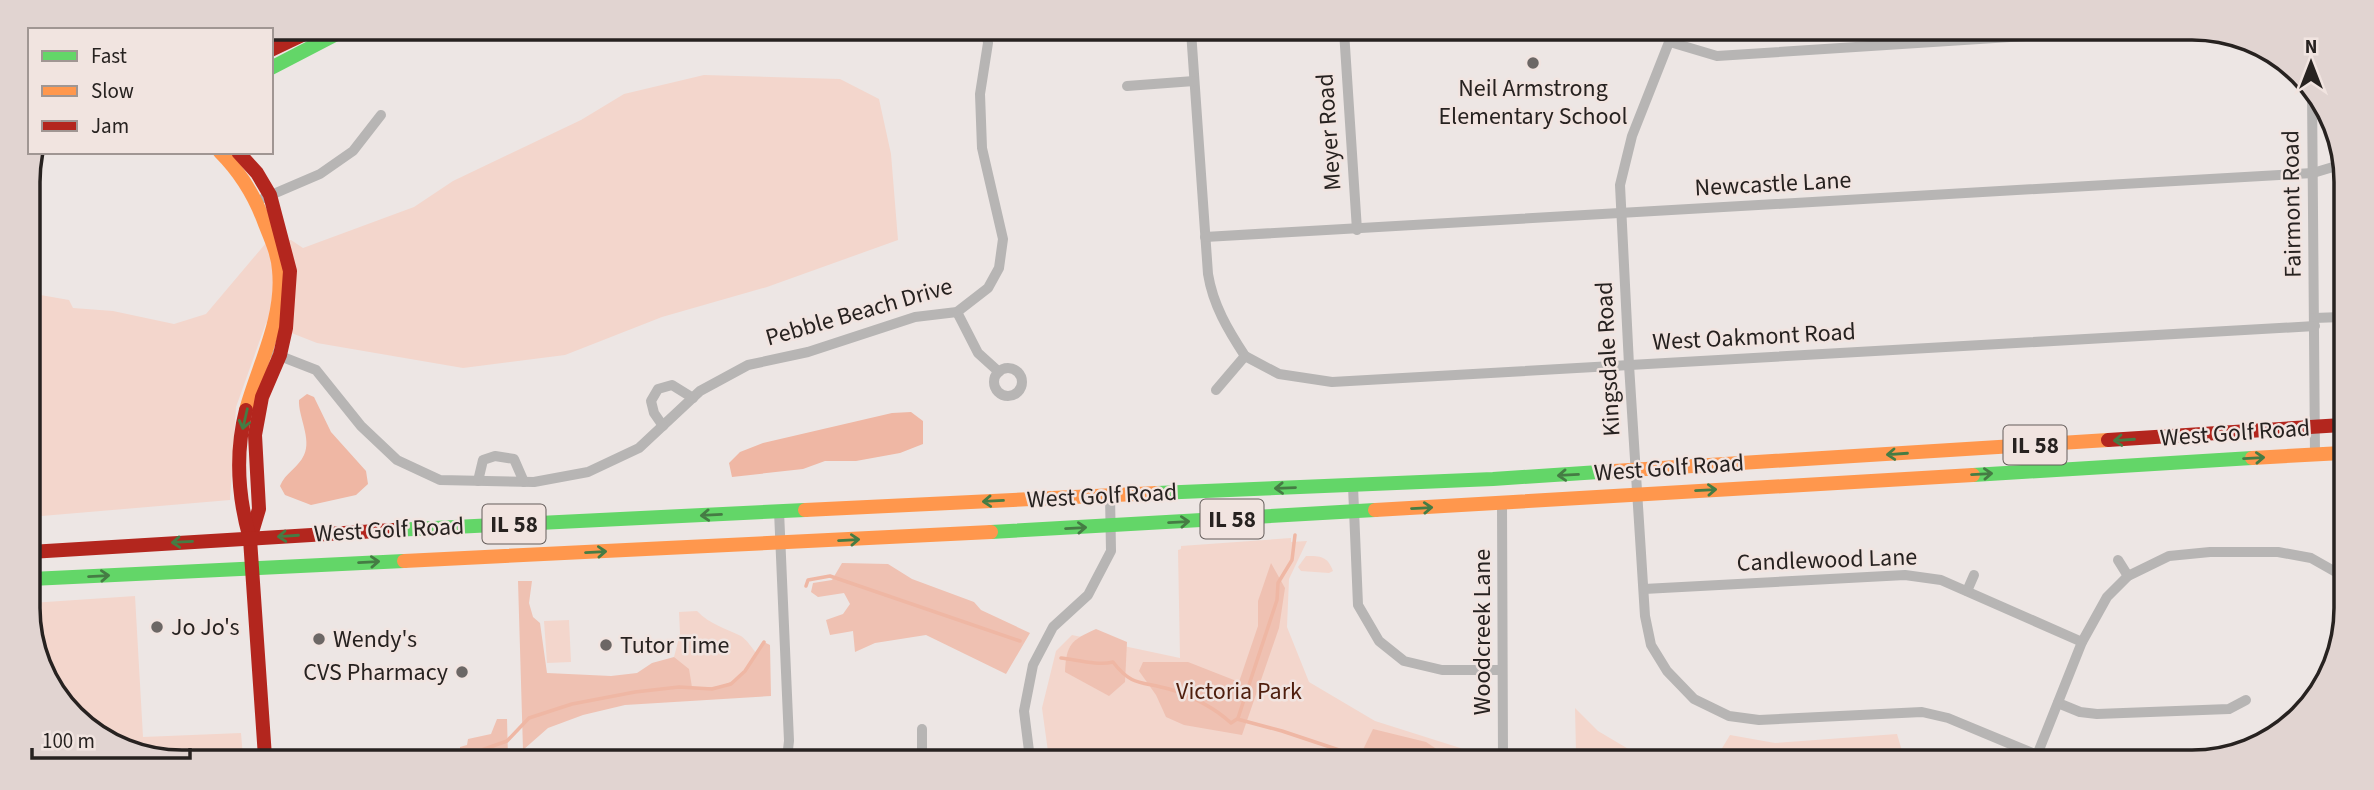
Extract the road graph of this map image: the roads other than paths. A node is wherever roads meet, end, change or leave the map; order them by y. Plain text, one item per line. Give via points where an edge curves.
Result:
1 (304, 40) edge
2 (988, 40) edge
3 (1192, 40) edge
4 (1345, 40) edge
5 (1671, 40) edge
6 (1679, 40) edge
7 (1881, 40) edge
8 (1961, 40) edge
9 (1881, 45) junction
10 (278, 47) edge
11 (1194, 81) junction
12 (1127, 86) dead end
13 (2312, 107) edge
14 (381, 115) dead end
15 (222, 154) edge
16 (240, 154) edge
17 (2333, 167) edge
18 (2313, 173) junction
19 (264, 198) junction
20 (1621, 214) junction
21 (1357, 230) junction
22 (1205, 237) junction
23 (957, 312) junction
24 (2334, 318) edge
25 (2314, 322) junction
26 (265, 351) junction
27 (280, 355) junction
28 (1245, 356) junction
29 (1629, 365) junction
30 (999, 372) dead end
31 (1216, 390) dead end
32 (692, 398) junction
33 (663, 426) junction
34 (2334, 426) edge
35 (2314, 428) junction
36 (2334, 454) edge
37 (2315, 455) junction
38 (1636, 471) junction
39 (478, 481) junction
40 (524, 482) junction
41 (1353, 486) junction
42 (1637, 494) junction
43 (1110, 495) junction
44 (1502, 504) junction
45 (779, 511) junction
46 (1354, 512) junction
47 (1110, 526) junction
48 (250, 539) junction
49 (780, 544) junction
50 (40, 551) edge
51 (2118, 560) dead end
52 (252, 568) junction
53 (2334, 571) edge
54 (1974, 575) dead end
55 (2128, 576) junction
56 (40, 579) edge
57 (1644, 589) junction
58 (1967, 591) junction
59 (2082, 642) junction
60 (1502, 670) junction
61 (2246, 700) dead end
62 (2058, 703) junction
63 (922, 729) dead end
64 (1503, 749) edge
65 (2018, 749) edge
66 (2041, 749) edge
67 (265, 750) edge
68 (787, 750) edge
69 (922, 750) edge
70 (1029, 750) edge

1 - 10 main road
2 - 23 street, Pebble Beach Drive via 980,94 982,148 1003,239 999,268 988,288
3 - 11 street
4 - 21 street, Meyer Road
5 - 20 street, Kingsdale Road via 1625,160
6 - 9 street via 1717,56
7 - 9 street
8 - 9 street
11 - 12 street
11 - 22 street
13 - 18 street, Fairmont Road
14 - 19 street via 353,150 320,174
15 - 19 main road
16 - 19 main road via 257,173
17 - 18 street, Newcastle Lane
18 - 20 street, Newcastle Lane
18 - 25 street, Fairmont Road
19 - 26 main road via 280,280
19 - 27 main road via 290,271
20 - 21 street, Newcastle Lane
20 - 29 street, Kingsdale Road
21 - 22 street, Newcastle Lane
22 - 28 street via 1213,295 1225,326
23 - 30 street via 978,353
23 - 32 street, Pebble Beach Drive via 915,317 808,352 748,365
24 - 25 street
25 - 29 street, West Oakmont Road
25 - 35 street, Fairmont Road
26 - 27 street, Pebble Beach Drive
26 -> 48 main road via 240,440 242,509
27 - 39 street, Pebble Beach Drive via 316,370 361,426 397,460 440,480
27 - 48 main road via 262,397 255,435 259,509
28 - 29 street, West Oakmont Road via 1279,374 1332,382
28 - 31 street
29 - 38 street, Kingsdale Road
32 - 33 street, Pebble Beach Drive
32 - 33 street via 672,386 658,389 651,401
33 - 40 street, Pebble Beach Drive via 639,448 588,472
34 - 35 main road, West Golf Road / IL 58
35 - 37 street, Fairmont Road
35 -> 38 main road, West Golf Road / IL 58
36 - 37 main road, West Golf Road / IL 58
42 -> 37 main road, West Golf Road / IL 58
38 -> 41 main road, West Golf Road / IL 58
38 - 42 street, Kingsdale Road
39 - 40 street, Pebble Beach Drive
39 - 40 street via 483,460 495,456 514,459
41 -> 43 main road, West Golf Road / IL 58
41 - 46 street
42 - 44 main road, West Golf Road / IL 58
42 - 57 street, Kingsdale Road
43 -> 45 main road, West Golf Road / IL 58
43 - 47 street
46 -> 44 main road, West Golf Road / IL 58
44 - 60 street, Woodcreek Lane
45 -> 48 main road, West Golf Road / IL 58
45 - 49 street
47 -> 46 main road, West Golf Road / IL 58
46 - 60 street via 1358,605 1378,641 1404,661 1442,670
49 -> 47 main road, West Golf Road / IL 58
47 - 70 street via 1111,551 1088,595 1053,626 1033,665 1024,711
48 -> 50 main road, West Golf Road / IL 58
48 - 52 main road
52 -> 49 main road, West Golf Road / IL 58
49 - 68 street
51 - 55 street
56 -> 52 main road, West Golf Road / IL 58
52 - 67 main road
53 - 55 street via 2311,558 2289,554 2210,552 2169,556
54 - 58 street
55 - 59 street via 2107,597
57 - 58 street, Candlewood Lane via 1905,575 1941,580
57 - 65 street, Kingsdale Road via 1651,645 1667,671 1694,699 1728,716 1759,720 1922,712 1948,718
58 - 59 street, Candlewood Lane
59 - 62 street
60 - 64 street, Woodcreek Lane
61 - 62 street via 2229,709 2111,715 2080,712
62 - 66 street
63 - 69 street

